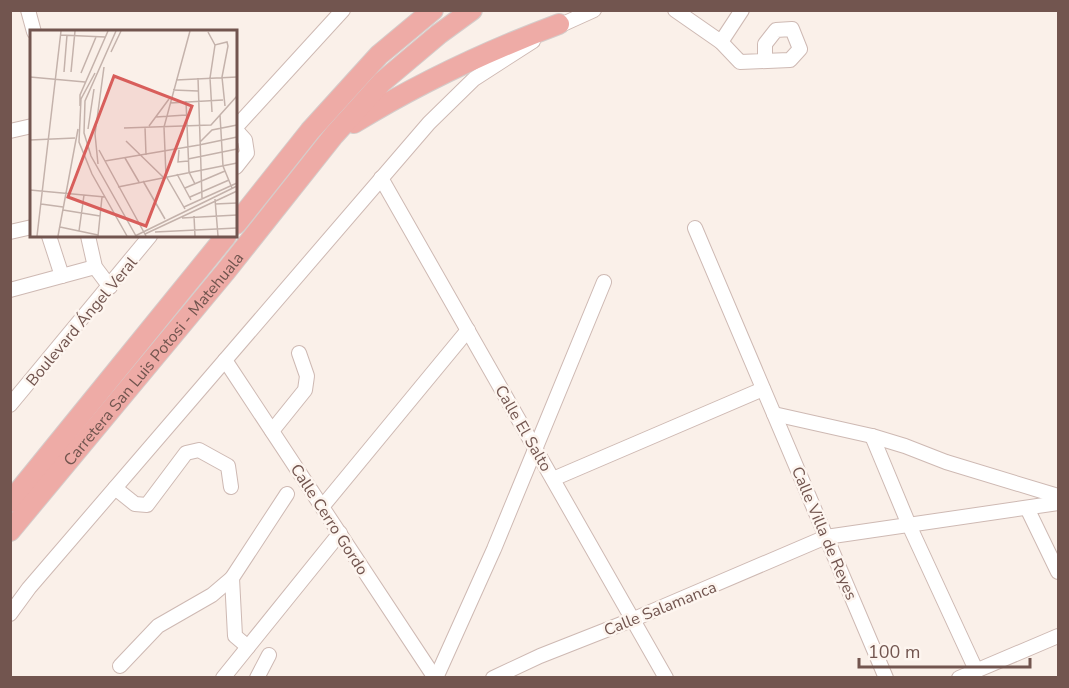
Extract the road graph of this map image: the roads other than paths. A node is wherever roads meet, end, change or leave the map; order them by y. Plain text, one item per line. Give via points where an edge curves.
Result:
1 (28, 10) edge
2 (343, 10) edge
3 (418, 10) edge
4 (433, 10) edge
5 (472, 10) edge
6 (594, 10) edge
7 (675, 10) edge
8 (742, 10) edge
9 (559, 24) junction
10 (33, 30) edge
11 (722, 42) junction
12 (379, 55) junction
13 (765, 62) dead end
14 (30, 126) edge
15 (237, 128) edge
16 (10, 130) edge
17 (237, 130) edge
18 (334, 135) junction
19 (237, 166) edge
20 (381, 178) junction
21 (237, 223) edge
22 (30, 227) edge
23 (694, 228) dead end
24 (10, 232) edge
25 (49, 237) edge
26 (88, 237) edge
27 (153, 237) edge
28 (225, 237) edge
29 (95, 267) junction
30 (62, 276) junction
31 (604, 282) dead end
32 (110, 287) junction
33 (10, 290) edge
34 (468, 330) junction
35 (299, 353) dead end
36 (225, 360) junction
37 (764, 389) junction
38 (10, 405) edge
39 (774, 414) junction
40 (272, 431) junction
41 (872, 436) junction
42 (536, 448) junction
43 (553, 479) junction
44 (231, 487) dead end
45 (115, 488) junction
46 (287, 494) dead end
47 (1059, 496) edge
48 (10, 502) edge
49 (1059, 503) edge
50 (322, 507) junction
51 (1027, 508) junction
52 (909, 525) junction
53 (13, 527) edge
54 (340, 533) junction
55 (826, 537) junction
56 (1059, 572) edge
57 (232, 578) junction
58 (29, 588) junction
59 (10, 606) edge
60 (10, 614) edge
61 (634, 620) junction
62 (1059, 636) edge
63 (248, 647) junction
64 (269, 655) dead end
65 (120, 666) dead end
66 (976, 670) junction
67 (223, 678) edge
68 (257, 678) edge
69 (435, 678) edge
70 (493, 678) edge
71 (666, 678) edge
72 (886, 678) edge
73 (959, 678) edge

1 - 10 street
2 - 15 street
3 - 12 highway
4 - 12 highway
5 - 18 highway, Carretera San Luis Potosi - Matehuala via 382,82
6 - 9 street
7 - 11 street
8 - 11 street
9 - 18 highway via 402,93
9 - 20 street via 474,79
11 - 13 street via 740,63
12 - 21 highway via 310,131
14 - 16 street
17 - 19 street via 245,140 247,153
18 - 53 highway, Carretera San Luis Potosi - Matehuala
20 - 34 street, Calle El Salto
20 - 36 street
22 - 24 street
23 - 37 street, Calle Villa de Reyes
25 - 30 street
26 - 29 street
27 - 32 street, Boulevard Ángel Veral
28 - 48 highway, Carretera San Luis Potosi - Matehuala
29 - 30 street
29 - 32 street
30 - 33 street
31 - 42 street
32 - 38 street, Boulevard Ángel Veral
34 - 42 street, Calle El Salto
34 - 50 street
35 - 40 street via 307,376 305,390
36 - 40 street, Calle Cerro Gordo
36 - 45 street
37 - 39 street, Calle Villa de Reyes
37 - 43 street
39 - 41 street
39 - 55 street, Calle Villa de Reyes
40 - 50 street, Calle Cerro Gordo
41 - 47 street
41 - 52 street
42 - 43 street, Calle El Salto
42 - 69 street
43 - 61 street, Calle El Salto
44 - 45 street via 228,466 199,450 186,453 147,505 135,504
45 - 58 street
46 - 57 street
49 - 51 street, Calle Salamanca
50 - 54 street, Calle Cerro Gordo
51 - 52 street, Calle Salamanca
51 - 56 street
52 - 55 street, Calle Salamanca
52 - 66 street
54 - 63 street
54 - 69 street, Calle Cerro Gordo
55 - 61 street, Calle Salamanca
55 - 72 street, Calle Villa de Reyes
57 - 63 street via 235,636
57 - 65 street via 212,595 158,626
58 - 59 street
58 - 60 street
61 - 70 street, Calle Salamanca
61 - 71 street, Calle El Salto
62 - 66 street
63 - 67 street
64 - 68 street
66 - 73 street

